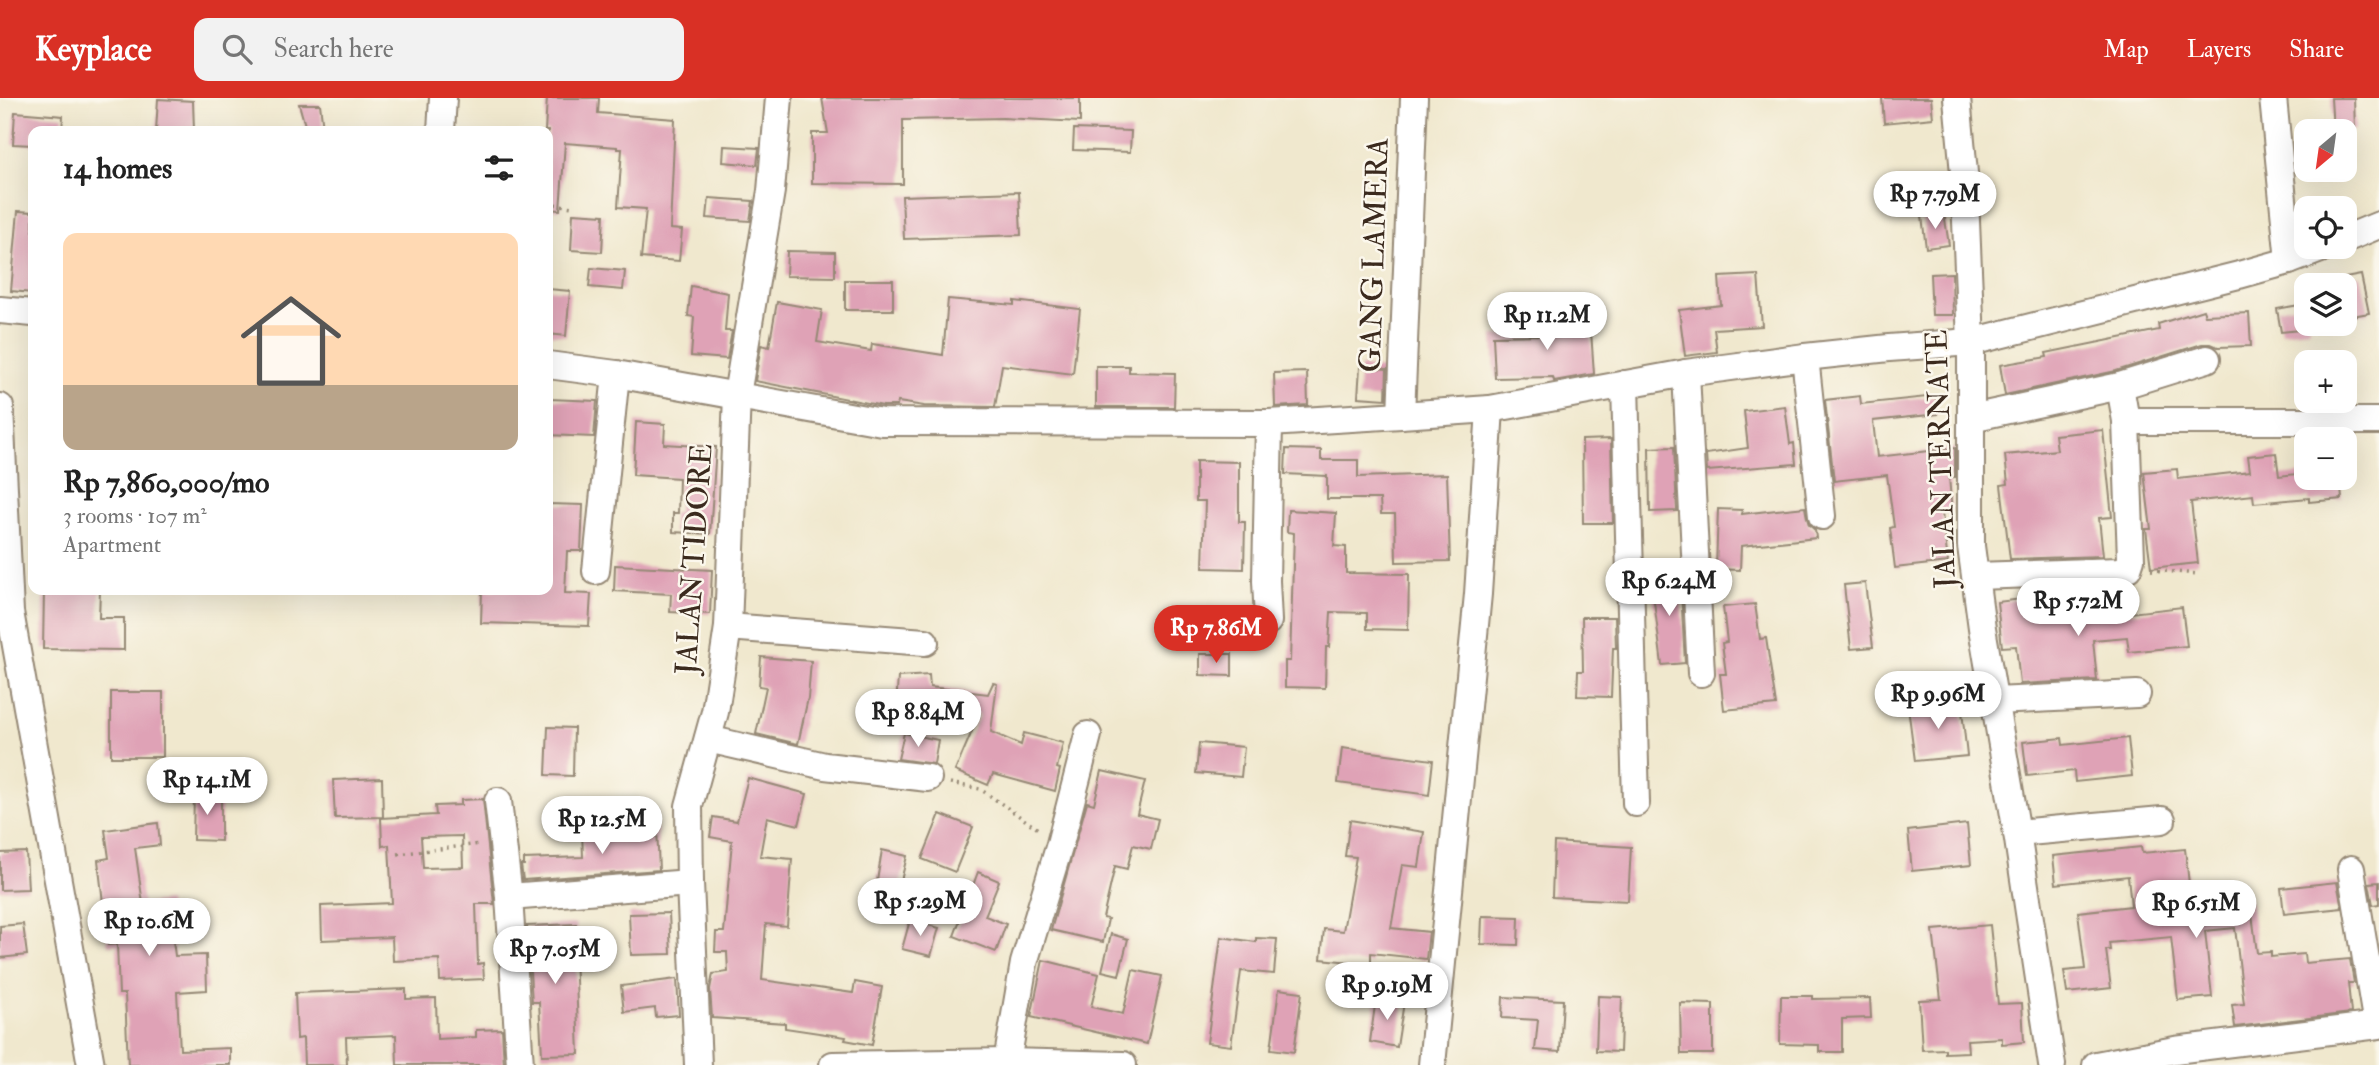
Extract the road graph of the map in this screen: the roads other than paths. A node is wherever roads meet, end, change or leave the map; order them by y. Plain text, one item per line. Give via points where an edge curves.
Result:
1 (443, 98) edge
2 (779, 98) edge
3 (1414, 98) edge
4 (1957, 98) edge
5 (2273, 98) edge
6 (441, 126) edge
7 (2379, 225) edge
8 (2357, 234) edge
9 (2294, 259) edge
10 (2289, 261) junction
11 (0, 310) edge
12 (28, 313) edge
13 (1972, 342) junction
14 (1805, 357) junction
15 (2207, 359) dead end
16 (553, 366) edge
17 (1686, 373) junction
18 (616, 374) junction
19 (1625, 384) junction
20 (2120, 386) junction
21 (737, 395) junction
22 (0, 407) edge
23 (1490, 409) junction
24 (1401, 415) junction
25 (1971, 418) junction
26 (2126, 421) junction
27 (2379, 421) edge
28 (1269, 423) junction
29 (1822, 516) dead end
30 (596, 571) dead end
31 (1976, 576) junction
32 (5, 612) edge
33 (1268, 621) dead end
34 (728, 627) junction
35 (925, 642) dead end
36 (1701, 673) dead end
37 (2137, 694) dead end
38 (1996, 701) junction
39 (1088, 735) dead end
40 (708, 739) junction
41 (928, 778) road end
42 (498, 802) dead end
43 (1636, 803) dead end
44 (2162, 820) dead end
45 (2017, 833) junction
46 (2351, 869) dead end
47 (690, 883) junction
48 (509, 897) junction
49 (2378, 1025) edge
50 (1007, 1062) junction
51 (91, 1065) edge
52 (520, 1065) edge
53 (698, 1065) edge
54 (834, 1065) edge
55 (1123, 1065) edge
56 (1432, 1065) edge
57 (2052, 1065) edge
58 (2096, 1065) edge

1 - 6 street
2 - 21 street, JALAN TIDORE via 771,191
3 - 24 street, GANG LAMERA
4 - 13 street, JALAN TERNATE
5 - 10 street
7 - 8 street
9 - 10 street
10 - 13 street
11 - 12 street
13 - 14 street
13 - 25 street, JALAN TERNATE
14 - 17 street
14 - 29 street
15 - 20 street
16 - 18 street
17 - 19 street
17 - 36 street
18 - 21 street
18 - 30 street
19 - 23 street
19 - 43 street
20 - 25 street
20 - 26 street
21 - 28 street via 882,422
21 - 34 street, JALAN TIDORE
22 - 32 street
23 - 24 street
23 - 56 street via 1477,608
24 - 28 street
25 - 31 street, JALAN TERNATE via 1971,546
26 - 27 street
26 - 31 street via 2128,568
28 - 33 street
31 - 38 street, JALAN TERNATE
32 - 51 street
34 - 35 street
34 - 40 street, JALAN TIDORE
37 - 38 street
38 - 45 street, JALAN TERNATE
39 - 50 street via 1024,963
40 - 41 street via 825,766
40 - 47 street, JALAN TIDORE via 689,806
42 - 48 street
44 - 45 street
45 - 57 street, JALAN TERNATE
46 - 49 street
47 - 48 street
47 - 53 street, JALAN TIDORE
48 - 52 street
49 - 58 street via 2175,1049
50 - 54 street
50 - 55 street

